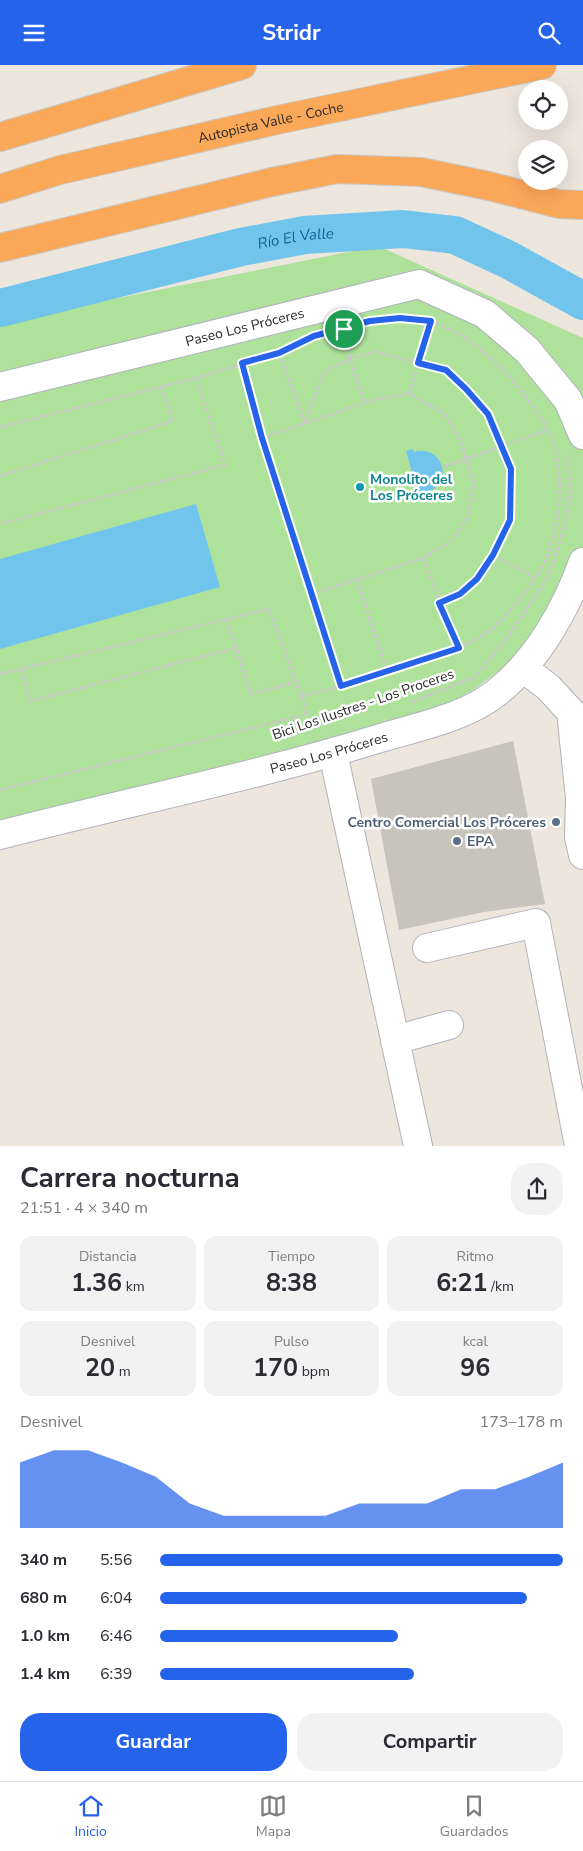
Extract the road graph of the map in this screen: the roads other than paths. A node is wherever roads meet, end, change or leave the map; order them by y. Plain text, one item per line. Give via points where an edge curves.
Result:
1 (242, 65) edge
2 (542, 65) edge
3 (0, 137) edge
4 (0, 189) edge
5 (583, 205) edge
6 (0, 248) edge
7 (0, 387) edge
8 (576, 398) edge
9 (574, 443) edge
10 (583, 562) edge
11 (524, 669) junction
12 (333, 753) junction
13 (581, 798) edge
14 (0, 835) edge
15 (583, 855) edge
16 (427, 948) dead end
17 (449, 1025) dead end
18 (395, 1040) junction
19 (583, 1145) edge
20 (418, 1146) edge
21 (578, 1146) edge

1 - 3 highway
2 - 4 highway, Autopista Valle - Coche via 276,120 60,170
5 - 6 highway via 559,204 420,172 337,169
7 - 8 street, Paseo Los Próceres via 419,284 485,314
8 - 9 street, Paseo Los Próceres
10 - 11 street, Paseo Los Próceres via 556,619
11 - 12 street, Paseo Los Próceres via 495,695 456,715
11 - 13 street via 548,687 571,712
12 - 14 street, Paseo Los Próceres
12 - 18 street
13 - 15 street via 579,837
16 - 21 street via 536,923
17 - 18 street
18 - 20 street
19 - 21 street

